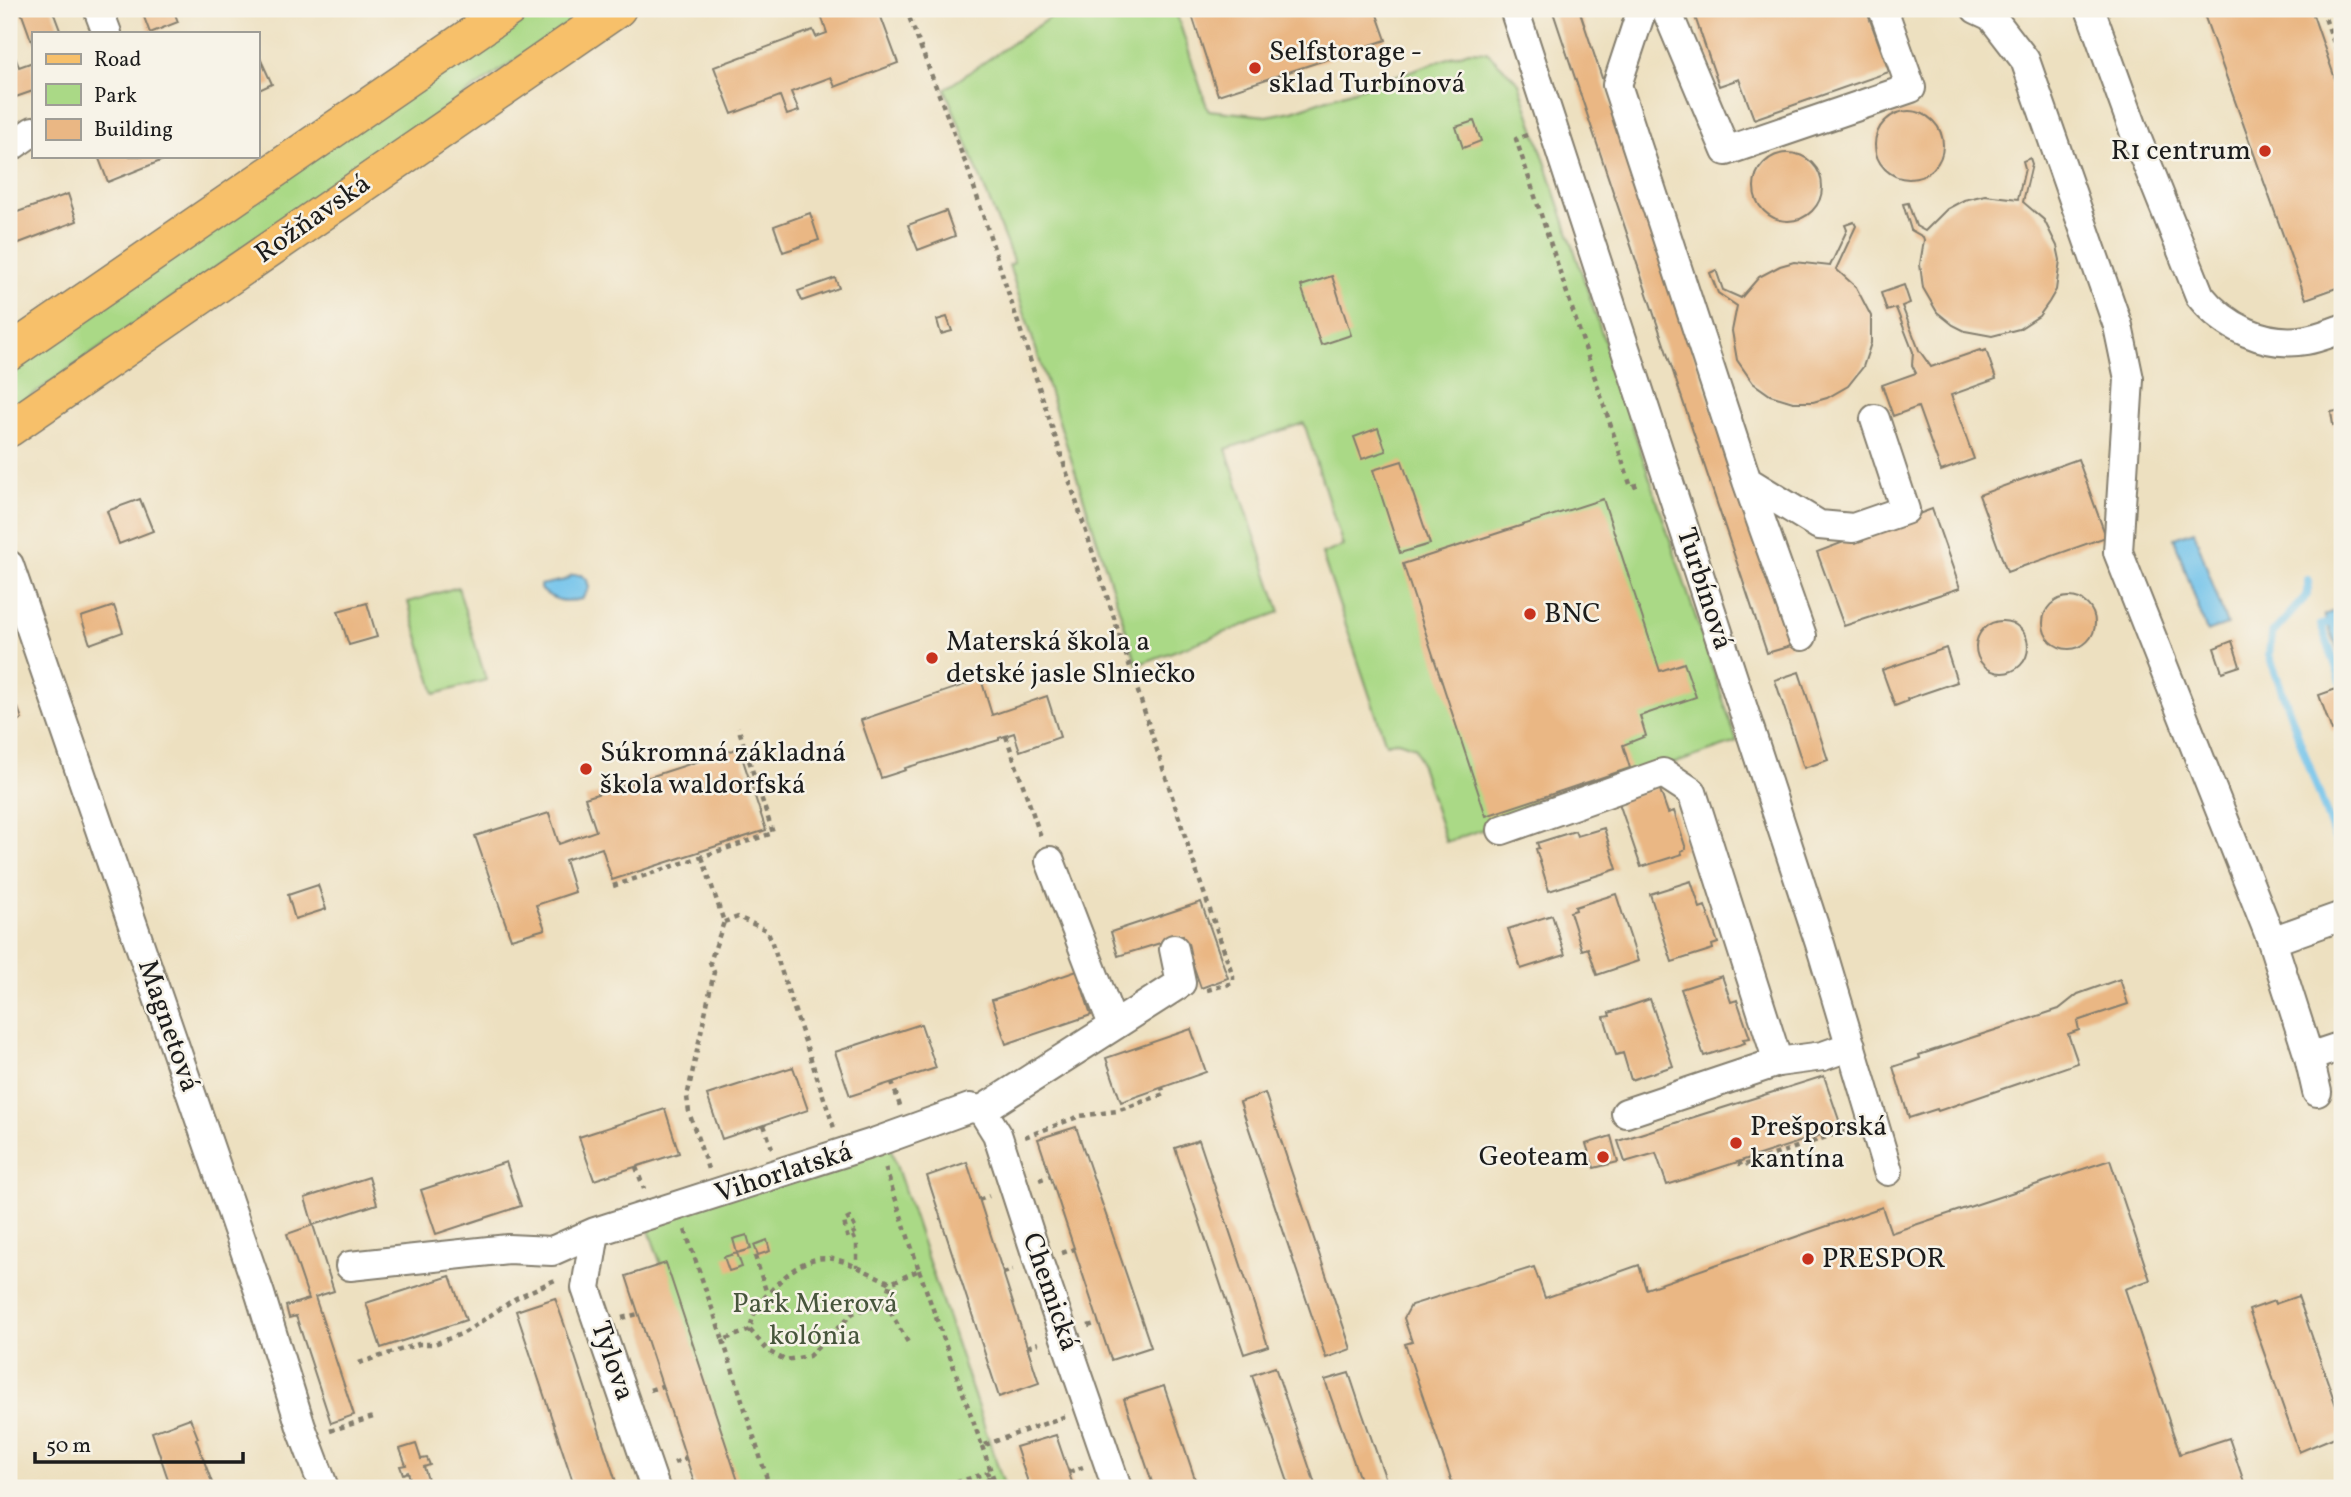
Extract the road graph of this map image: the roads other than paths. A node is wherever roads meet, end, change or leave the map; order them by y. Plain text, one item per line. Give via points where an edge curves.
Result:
1 (98, 9) edge
2 (509, 9) edge
3 (618, 9) edge
4 (1514, 9) edge
5 (1642, 9) edge
6 (1666, 9) edge
7 (1884, 9) edge
8 (1976, 9) edge
9 (2090, 9) edge
10 (107, 32) edge
11 (32, 132) edge
12 (9, 148) edge
13 (2342, 329) edge
14 (9, 353) edge
15 (1875, 419) dead end
16 (9, 429) edge
17 (1747, 481) junction
18 (9, 565) edge
19 (18, 622) edge
20 (1802, 636) dead end
21 (1502, 830) dead end
22 (1050, 860) road end
23 (2342, 916) edge
24 (2272, 941) junction
25 (1174, 949) dead end
26 (1113, 1025) junction
27 (2342, 1045) edge
28 (1851, 1046) junction
29 (2309, 1057) junction
30 (1779, 1062) junction
31 (2317, 1093) dead end
32 (976, 1109) junction
33 (1626, 1113) dead end
34 (1888, 1171) dead end
35 (595, 1232) junction
36 (350, 1265) dead end
37 (324, 1488) edge
38 (655, 1488) edge
39 (1116, 1488) edge

1 - 10 street
2 - 14 main road
3 - 16 main road, Rožňavská
4 - 28 street, Turbínová
5 - 17 street via 1617,85
6 - 7 street via 1726,151 1910,88
8 - 24 street via 1991,16 2025,60 2118,326 2129,379 2118,552
9 - 13 street via 2200,296 2230,323 2261,337 2305,340
11 - 12 street
15 - 17 street via 1905,510 1853,528 1819,525
17 - 20 street
18 - 19 street, Magnetová
19 - 37 street, Magnetová via 260,1294
21 - 30 street via 1663,773 1692,792
22 - 26 street
23 - 24 street
24 - 29 street
25 - 26 street, Vihorlatská via 1181,983
26 - 32 street, Vihorlatská
27 - 29 street
28 - 30 street via 1823,1056
28 - 34 street, Turbínová
29 - 31 street
30 - 33 street
32 - 35 street, Vihorlatská
32 - 39 street, Chemická via 997,1135
35 - 36 street, Vihorlatská via 552,1251 508,1249
35 - 38 street, Tylova via 586,1288

